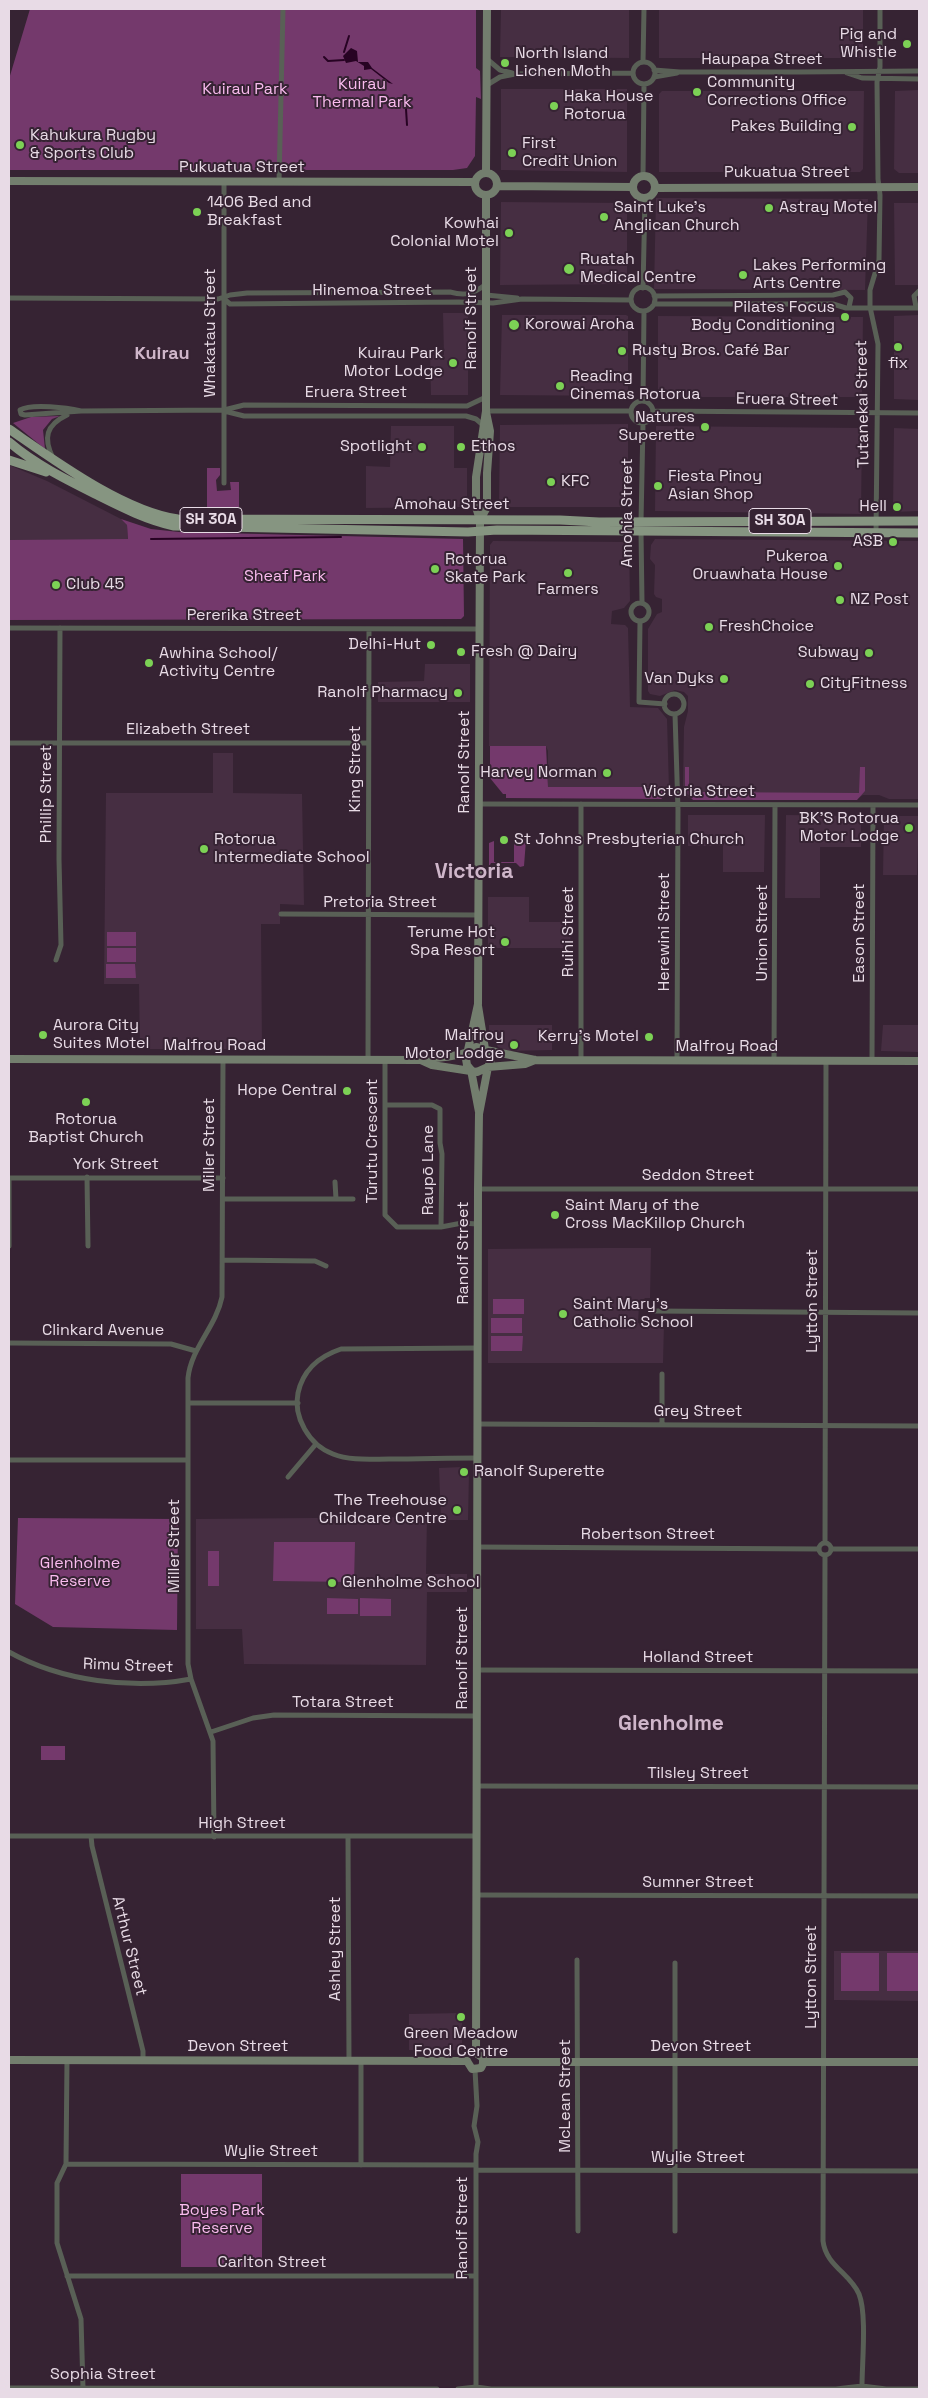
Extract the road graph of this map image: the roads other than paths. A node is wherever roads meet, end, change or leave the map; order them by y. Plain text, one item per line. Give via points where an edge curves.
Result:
1 (283, 9) edge
2 (487, 9) edge
3 (644, 9) edge
4 (880, 9) edge
5 (487, 59) junction
6 (643, 62) junction
7 (654, 70) junction
8 (880, 70) junction
9 (919, 71) edge
10 (680, 72) junction
11 (844, 72) junction
12 (632, 73) junction
13 (515, 74) junction
14 (654, 77) junction
15 (878, 79) junction
16 (919, 79) edge
17 (487, 85) junction
18 (644, 85) junction
19 (486, 172) junction
20 (643, 176) junction
21 (9, 181) edge
22 (279, 182) junction
23 (475, 182) junction
24 (224, 183) junction
25 (498, 186) junction
26 (879, 187) junction
27 (919, 187) edge
28 (632, 188) junction
29 (655, 188) junction
30 (486, 195) junction
31 (645, 198) junction
32 (486, 285) junction
33 (643, 288) junction
34 (919, 291) edge
35 (486, 294) junction
36 (654, 296) junction
37 (9, 298) edge
38 (223, 298) junction
39 (522, 299) junction
40 (631, 300) junction
41 (486, 303) junction
42 (654, 304) junction
43 (849, 307) junction
44 (870, 307) junction
45 (917, 307) edge
46 (644, 311) junction
47 (486, 398) junction
48 (643, 400) junction
49 (224, 410) junction
50 (631, 411) junction
51 (654, 411) junction
52 (81, 412) junction
53 (486, 412) junction
54 (876, 413) junction
55 (919, 413) edge
56 (70, 414) junction
57 (643, 423) junction
58 (483, 425) junction
59 (9, 429) edge
60 (9, 442) edge
61 (9, 460) edge
62 (55, 462) junction
63 (60, 476) junction
64 (224, 484) dead end
65 (400, 520) junction
66 (480, 520) junction
67 (641, 521) junction
68 (919, 521) edge
69 (876, 522) junction
70 (400, 531) junction
71 (480, 531) junction
72 (641, 532) junction
73 (876, 532) junction
74 (919, 533) edge
75 (642, 602) junction
76 (640, 621) junction
77 (9, 628) edge
78 (60, 628) junction
79 (369, 629) junction
80 (480, 629) junction
81 (664, 704) junction
82 (675, 714) junction
83 (9, 743) edge
84 (60, 743) junction
85 (368, 743) junction
86 (479, 804) junction
87 (581, 804) junction
88 (678, 804) junction
89 (775, 805) junction
90 (873, 805) junction
91 (919, 805) edge
92 (281, 914) dead end
93 (368, 916) junction
94 (479, 916) junction
95 (56, 960) dead end
96 (478, 1004) junction
97 (486, 1049) junction
98 (468, 1052) junction
99 (9, 1059) edge
100 (223, 1060) junction
101 (368, 1060) junction
102 (385, 1060) junction
103 (421, 1060) junction
104 (535, 1060) junction
105 (581, 1060) junction
106 (677, 1060) junction
107 (826, 1060) junction
108 (872, 1060) junction
109 (774, 1061) junction
110 (919, 1061) edge
111 (488, 1067) junction
112 (471, 1070) junction
113 (386, 1105) junction
114 (479, 1114) junction
115 (87, 1177) junction
116 (9, 1178) edge
117 (223, 1178) junction
118 (335, 1182) dead end
119 (919, 1188) edge
120 (478, 1189) junction
121 (825, 1189) junction
122 (223, 1198) junction
123 (336, 1199) junction
124 (353, 1199) dead end
125 (477, 1224) junction
126 (441, 1227) junction
127 (9, 1246) edge
128 (88, 1246) dead end
129 (223, 1260) junction
130 (326, 1266) dead end
131 (654, 1312) dead end
132 (825, 1313) junction
133 (919, 1313) edge
134 (9, 1343) edge
135 (477, 1348) junction
136 (196, 1351) junction
137 (662, 1374) dead end
138 (188, 1403) junction
139 (298, 1403) junction
140 (477, 1424) junction
141 (662, 1424) junction
142 (824, 1425) junction
143 (919, 1426) edge
144 (316, 1444) junction
145 (477, 1458) junction
146 (9, 1460) edge
147 (188, 1460) junction
148 (288, 1477) dead end
149 (825, 1542) junction
150 (477, 1547) junction
151 (819, 1549) junction
152 (832, 1549) junction
153 (919, 1549) edge
154 (825, 1555) junction
155 (9, 1652) edge
156 (476, 1670) junction
157 (824, 1671) junction
158 (919, 1671) edge
159 (191, 1679) junction
160 (476, 1716) junction
161 (211, 1732) junction
162 (476, 1786) junction
163 (825, 1787) junction
164 (919, 1787) edge
165 (9, 1836) edge
166 (92, 1836) junction
167 (476, 1836) junction
168 (214, 1837) junction
169 (348, 1837) junction
170 (476, 1896) junction
171 (825, 1896) junction
172 (919, 1896) edge
173 (577, 1960) dead end
174 (675, 1962) dead end
175 (476, 2053) junction
176 (9, 2060) edge
177 (67, 2060) junction
178 (143, 2061) junction
179 (349, 2061) junction
180 (467, 2061) junction
181 (578, 2061) junction
182 (675, 2061) junction
183 (360, 2062) junction
184 (484, 2062) junction
185 (824, 2062) junction
186 (919, 2062) edge
187 (475, 2070) junction
188 (66, 2164) junction
189 (360, 2165) junction
190 (476, 2167) junction
191 (578, 2170) junction
192 (676, 2170) junction
193 (824, 2171) junction
194 (919, 2171) edge
195 (578, 2231) dead end
196 (675, 2231) dead end
197 (67, 2276) junction
198 (476, 2276) junction
199 (862, 2386) junction
200 (476, 2387) junction
201 (9, 2388) edge
202 (83, 2388) junction
203 (437, 2389) edge
204 (458, 2389) edge
205 (919, 2389) edge

1 - 22 street
2 - 5 main road
3 - 6 street
4 - 8 street, Tutanekai Street
5 - 13 street via 500,70
5 - 17 main road
6 - 7 street
6 - 12 street via 634,67
7 - 10 street, Haupapa Street
7 - 14 street
8 - 9 street, Haupapa Street
8 - 11 street, Haupapa Street
8 - 15 street, Tutanekai Street
10 - 11 street, Haupapa Street
10 - 14 street, Haupapa Street
11 - 15 street, Haupapa Street
12 - 13 street
12 - 18 street via 636,82
13 - 17 street via 500,77
14 - 18 street
15 - 16 street, Haupapa Street
15 - 26 street, Tutanekai Street
17 - 19 main road
18 - 20 street
19 - 23 main road via 478,175
19 - 25 main road via 495,176
20 - 28 main road via 636,179
20 - 29 main road via 653,181
21 - 24 main road, Pukuatua Street
22 - 23 main road, Pukuatua Street
22 - 24 main road, Pukuatua Street
23 - 30 main road via 478,192
24 - 38 street, Whakatau Street
25 - 28 main road
25 - 30 main road via 493,193
26 - 27 main road, Pukuatua Street
26 - 29 main road, Pukuatua Street
26 - 44 street, Tutanekai Street via 879,260 870,290
28 - 31 main road via 638,196
29 - 31 main road via 652,195
30 - 32 main road, Ranolf Street
31 - 33 street
32 - 35 main road, Ranolf Street
32 - 38 street, Hinemoa Street via 464,295 450,292 247,293
33 - 36 street
33 - 40 street via 634,291
34 - 45 street via 913,298
35 - 39 street, Hinemoa Street
35 - 41 main road, Ranolf Street
36 - 42 street
36 - 43 street via 833,295 845,292 851,298
37 - 38 street, Hinemoa Street
38 - 41 street, Hinemoa Street via 230,304
38 - 49 street, Whakatau Street
39 - 40 street, Hinemoa Street
39 - 41 street, Hinemoa Street
40 - 46 street via 637,309
41 - 47 main road, Ranolf Street
42 - 43 street via 833,304
42 - 46 street
43 - 44 street
44 - 45 street
44 - 54 street, Tutanekai Street via 878,344
46 - 48 street
47 - 49 street, Eruera Street via 467,406 244,405
47 - 53 main road, Ranolf Street
48 - 50 street via 633,405
48 - 51 street via 651,404
49 - 52 street, Eruera Street
49 - 58 street, Eruera Street via 244,416 466,416
49 - 64 street, Whakatau Street
50 - 53 street
50 - 57 street via 637,421
51 - 54 street, Eruera Street
51 - 57 street via 651,419
52 - 56 street, Eruera Street
52 - 56 street, Eruera Street via 64,408 28,407 20,410 25,415
53 - 58 main road, Ranolf Street
53 - 66 main road, Ranolf Street via 490,431 486,473 488,507
54 - 55 street, Eruera Street
54 - 69 street, Tutanekai Street
56 - 62 street, Eruera Street via 57,420 47,433
57 - 67 street, Amohia Street
58 - 66 main road, Ranolf Street via 476,477 476,507
59 - 62 main road, Amohau Street / SH 30A
60 - 63 main road, Amohau Street / SH 30A
61 - 63 main road
62 - 65 main road, Amohau Street / SH 30A via 129,503 166,517
63 - 70 main road, Amohau Street / SH 30A via 136,514 174,526
65 - 66 main road, Amohau Street / SH 30A
65 - 70 main road
66 - 67 main road, Amohau Street / SH 30A
66 - 71 main road, Ranolf Street
67 - 69 main road, Amohau Street / SH 30A
67 - 72 street, Amohia Street
68 - 69 main road, Amohau Street / SH 30A
69 - 73 street, Tutanekai Street
70 - 71 main road, Amohau Street / SH 30A
71 - 72 main road, Amohau Street / SH 30A
71 - 80 main road, Ranolf Street
72 - 73 main road, Amohau Street / SH 30A
72 - 75 street, Amohia Street
73 - 74 main road, Amohau Street / SH 30A
75 - 76 street, Amohia Street via 648,606 649,613
75 - 76 street, Amohia Street via 633,606 630,612 633,619
76 - 81 street, Amohia Street via 639,702
77 - 78 street, Pererika Street
78 - 79 street, Pererika Street
78 - 84 street, Phillip Street
79 - 80 street, Pererika Street
79 - 85 street, King Street
80 - 86 main road, Ranolf Street
81 - 82 street
81 - 82 street, Amohia Street via 672,694 682,698 683,707
82 - 88 street, Amohia Street
83 - 84 street, Elizabeth Street
84 - 85 street, Elizabeth Street
84 - 95 street, Phillip Street via 61,945
85 - 93 street, King Street
86 - 87 street, Victoria Street
86 - 94 main road, Ranolf Street
87 - 88 street, Victoria Street
87 - 105 street, Ruihi Street
88 - 89 street, Victoria Street
88 - 106 street, Herewini Street
89 - 90 street, Victoria Street
89 - 109 street, Union Street
90 - 91 street, Victoria Street
90 - 108 street, Eason Street
92 - 93 street, Pretoria Street
93 - 94 street, Pretoria Street
93 - 101 street, King Street
94 - 96 main road, Ranolf Street
96 - 97 main road, Ranolf Street
96 - 98 main road, Ranolf Street
97 - 98 main road via 476,1047
97 - 104 main road, Malfroy Road
97 - 111 main road via 491,1060
98 - 103 main road, Malfroy Road via 452,1058
98 - 112 main road via 466,1062
99 - 100 main road, Malfroy Road
100 - 101 main road, Malfroy Road
100 - 117 street, Miller Street
101 - 102 main road, Malfroy Road
102 - 103 main road, Malfroy Road
102 - 113 street, Tūrutu Crescent
103 - 112 main road, Malfroy Road via 432,1065
104 - 105 main road, Malfroy Road
104 - 111 main road, Malfroy Road via 526,1064
105 - 106 main road, Malfroy Road
106 - 109 main road, Malfroy Road
107 - 108 main road, Malfroy Road
107 - 109 main road, Malfroy Road
107 - 121 street, Lytton Street
108 - 110 main road, Malfroy Road
111 - 112 main road via 480,1072
111 - 114 main road, Ranolf Street
112 - 114 main road, Ranolf Street
113 - 126 street, Tūrutu Crescent via 385,1215 397,1227
113 - 126 street, Raupō Lane via 432,1105 440,1109
114 - 120 main road, Ranolf Street
115 - 116 street, York Street
115 - 117 street, York Street
115 - 128 street
116 - 127 street
117 - 122 street, Miller Street
118 - 123 street
119 - 121 street, Seddon Street
120 - 121 street, Seddon Street
120 - 125 main road, Ranolf Street
121 - 132 street, Lytton Street
122 - 123 street
122 - 129 street, Miller Street
123 - 124 street
125 - 126 street, Tūrutu Crescent
125 - 135 main road, Ranolf Street
129 - 130 street via 315,1261
129 - 136 street, Miller Street via 220,1305
131 - 132 street
132 - 133 street
132 - 142 street, Lytton Street
134 - 136 street, Clinkard Avenue via 171,1344
135 - 139 street via 341,1349 326,1354 309,1369 300,1387
135 - 140 main road, Ranolf Street
136 - 138 street, Miller Street via 189,1369
137 - 141 street
138 - 139 street
138 - 147 street, Miller Street
139 - 144 street via 304,1427
140 - 141 street, Grey Street
140 - 145 main road, Ranolf Street
141 - 142 street, Grey Street
142 - 143 street, Grey Street
142 - 149 street, Lytton Street
144 - 145 street via 332,1454 351,1458
144 - 148 street
145 - 150 main road, Ranolf Street
146 - 147 street
147 - 159 street, Miller Street via 188,1654
149 - 151 street
149 - 152 street
150 - 151 street, Robertson Street
150 - 156 main road, Ranolf Street
151 - 154 street
152 - 153 street
152 - 154 street
154 - 157 street, Lytton Street
155 - 159 street, Rimu Street via 53,1671 95,1680 174,1682
156 - 157 street, Holland Street
156 - 160 main road, Ranolf Street
157 - 158 street, Holland Street
157 - 163 street, Lytton Street
159 - 161 street, Miller Street
160 - 161 street, Totara Street via 274,1715 253,1718
160 - 162 main road, Ranolf Street
161 - 168 street, Miller Street
162 - 163 street, Tilsley Street
162 - 167 main road, Ranolf Street
163 - 164 street, Tilsley Street
163 - 171 street, Lytton Street
165 - 166 street, High Street
166 - 168 street, High Street
166 - 178 street, Arthur Street
167 - 169 street, High Street
167 - 170 main road, Ranolf Street
168 - 169 street, High Street
169 - 179 street, Ashley Street
170 - 171 street, Sumner Street
170 - 175 main road, Ranolf Street
171 - 172 street, Sumner Street
171 - 185 street, Lytton Street
173 - 181 street, McLean Street
174 - 182 street
175 - 180 main road via 471,2054
175 - 184 main road
176 - 177 main road, Devon Street
177 - 178 main road, Devon Street
177 - 188 street
178 - 179 main road, Devon Street
179 - 183 main road, Devon Street
180 - 183 main road, Devon Street
180 - 187 main road
181 - 182 main road, Devon Street
181 - 184 main road, Devon Street
181 - 191 street, McLean Street
182 - 185 main road, Devon Street
182 - 192 street
183 - 189 street
184 - 187 main road
185 - 186 main road, Devon Street
185 - 193 street, Lytton Street
187 - 190 street, Ranolf Street
188 - 189 street, Wylie Street
188 - 197 street via 57,2183 57,2242
189 - 190 street, Wylie Street
190 - 191 street, Wylie Street
190 - 198 street, Ranolf Street
191 - 192 street, Wylie Street
191 - 195 street, McLean Street
192 - 193 street, Wylie Street
192 - 196 street
193 - 194 street, Wylie Street
193 - 199 street, Lytton Street via 824,2247 833,2264 852,2283 861,2301
197 - 198 street, Carlton Street
197 - 202 street via 82,2329
198 - 200 street, Ranolf Street
199 - 200 street via 836,2389
199 - 205 street
200 - 204 street
201 - 202 street, Sophia Street
202 - 203 street, Sophia Street

